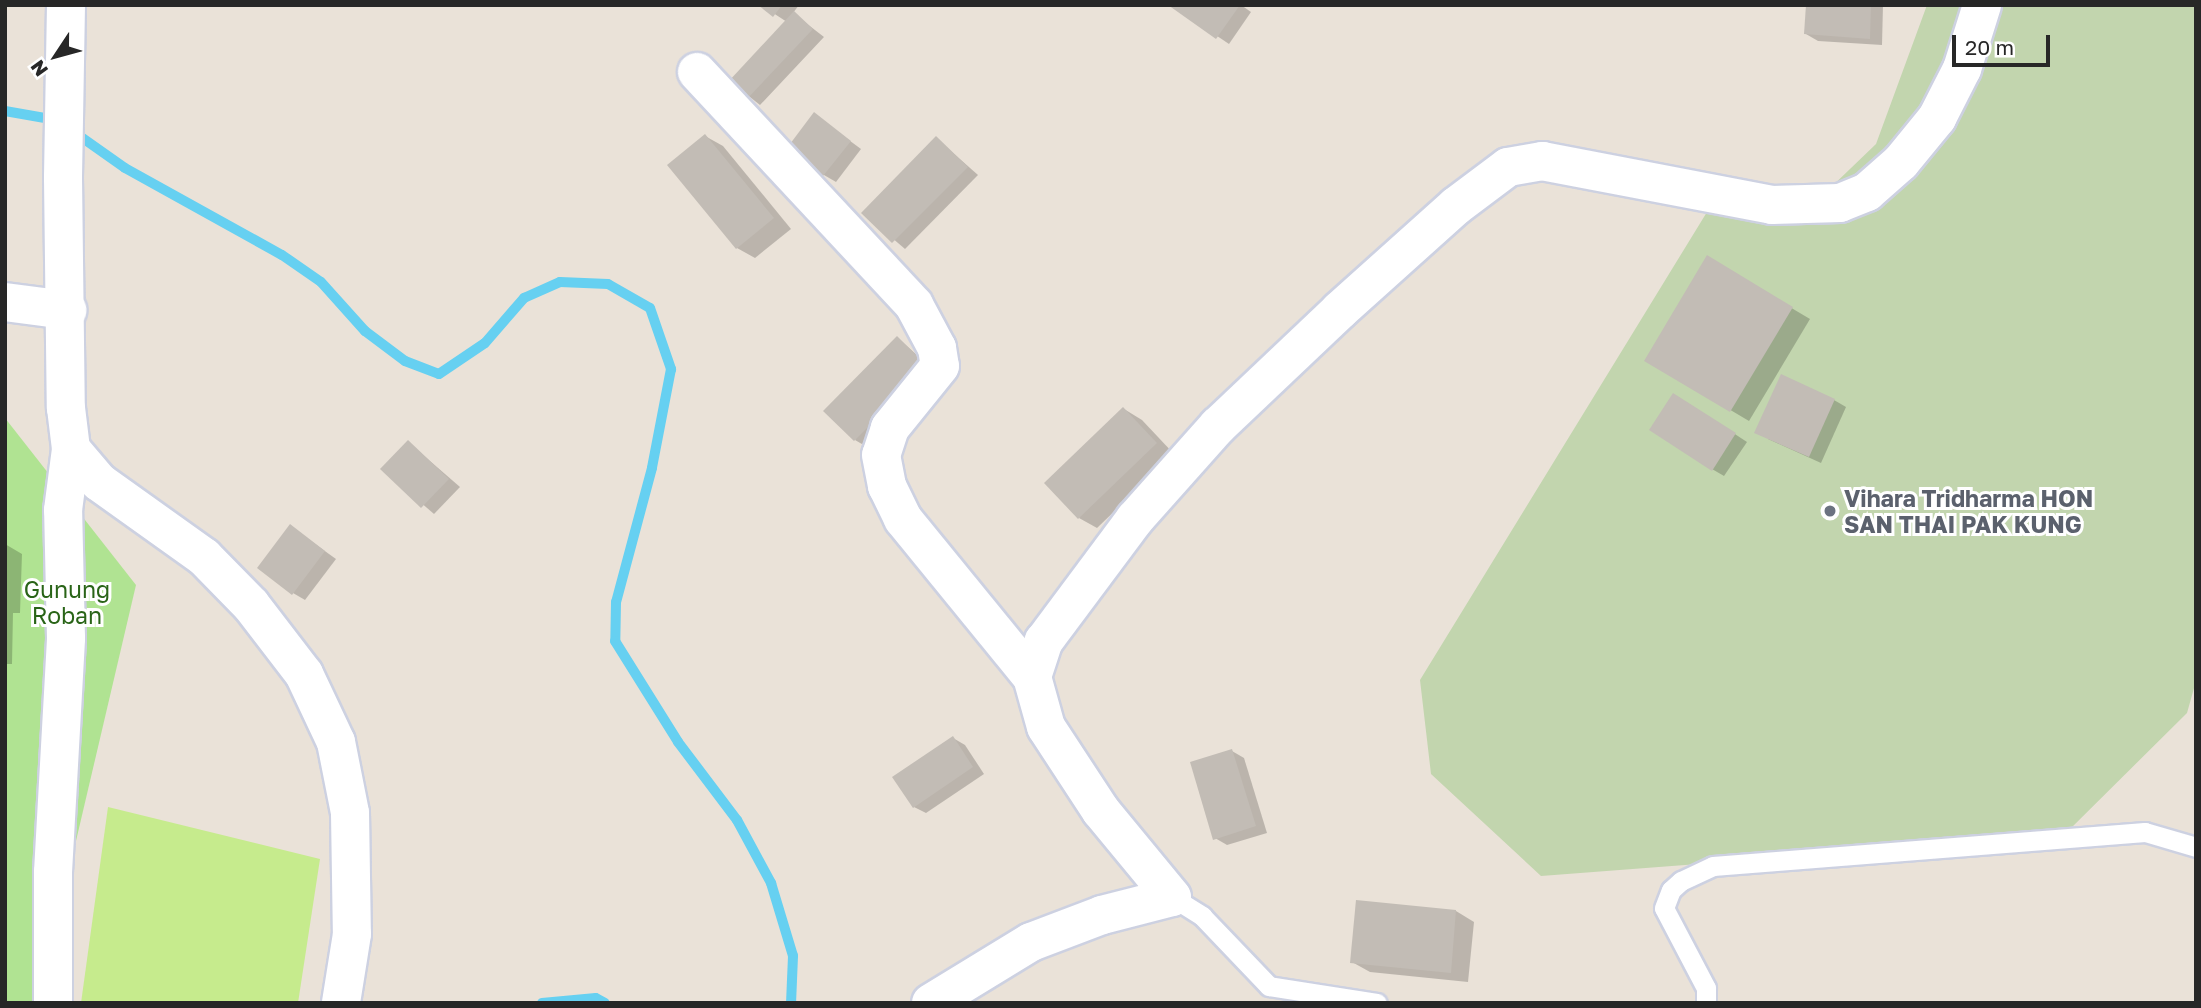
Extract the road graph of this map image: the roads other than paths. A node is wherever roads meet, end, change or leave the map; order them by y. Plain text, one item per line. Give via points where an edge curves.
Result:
1 (66, 5) edge
2 (1982, 5) edge
3 (697, 72) dead end
4 (5, 302) edge
5 (67, 310) junction
6 (71, 449) junction
7 (1032, 677) junction
8 (2196, 847) edge
9 (1172, 897) junction
10 (53, 1003) edge
11 (341, 1003) edge
12 (931, 1003) edge
13 (1377, 1003) edge
14 (1706, 1003) edge

1 - 5 street via 63,178
2 - 7 street via 1962,69 1937,118 1901,162 1867,192 1840,202 1772,205 1542,161 1508,167 1456,206 1218,426 1076,594 1044,641
3 - 7 street via 915,305 937,348 940,366 890,428 881,455 887,486 903,519
4 - 5 street
5 - 6 street via 66,408
6 - 10 street via 63,510 66,638 53,873
6 - 11 street via 99,482 204,557 251,605 304,674 336,742 350,813 352,934
7 - 9 street via 1046,727 1101,811
8 - 14 lane via 2145,832 1713,866 1681,881 1671,890 1664,908 1706,988
9 - 12 street via 1102,915 1031,942
9 - 13 lane via 1202,916 1269,986

